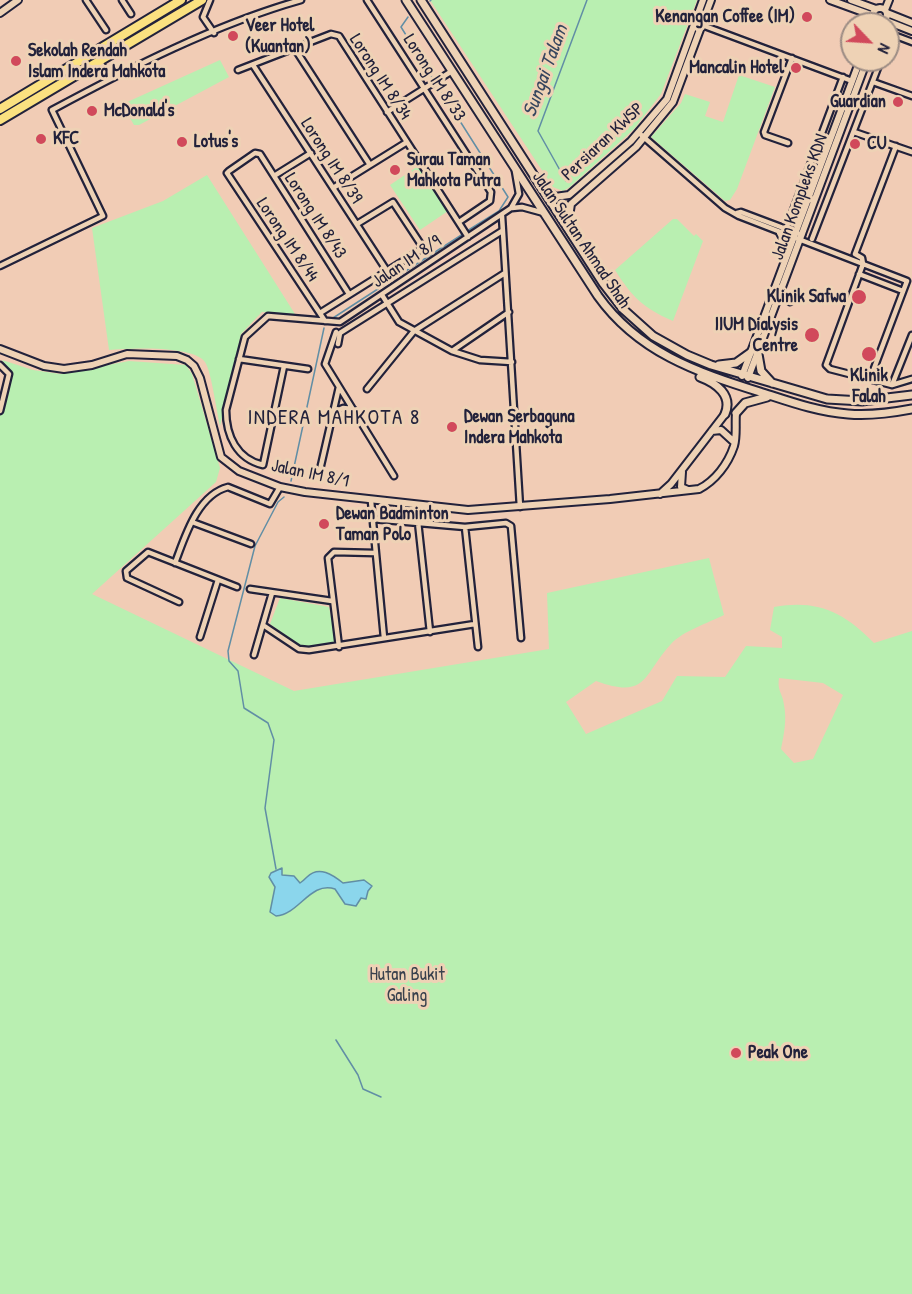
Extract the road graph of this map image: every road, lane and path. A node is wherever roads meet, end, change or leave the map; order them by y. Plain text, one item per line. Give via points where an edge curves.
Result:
1 (18, 0) edge
2 (122, 0) edge
3 (182, 0) edge
4 (202, 0) edge
5 (210, 0) edge
6 (301, 0) edge
7 (367, 0) edge
8 (406, 0) edge
9 (420, 0) edge
10 (704, 0) edge
11 (711, 0) edge
12 (830, 0) edge
13 (851, 0) edge
14 (89, 1) edge
15 (865, 12) edge
16 (871, 12) edge
17 (0, 13) edge
18 (131, 15) dead end
19 (702, 19) junction
20 (106, 30) dead end
21 (214, 33) junction
22 (295, 48) junction
23 (792, 58) junction
24 (100, 62) junction
25 (253, 65) junction
26 (238, 70) dead end
27 (452, 71) junction
28 (855, 72) edge
29 (862, 72) edge
30 (877, 72) edge
31 (843, 78) junction
32 (110, 79) junction
33 (852, 81) junction
34 (873, 82) junction
35 (424, 88) junction
36 (912, 96) edge
37 (0, 109) edge
38 (387, 112) junction
39 (0, 120) edge
40 (854, 132) junction
41 (642, 135) junction
42 (407, 142) junction
43 (788, 143) dead end
44 (896, 146) junction
45 (257, 152) joint
46 (912, 152) edge
47 (310, 153) junction
48 (370, 165) junction
49 (514, 168) junction
50 (532, 173) junction
51 (274, 176) junction
52 (333, 188) junction
53 (511, 208) junction
54 (544, 213) junction
55 (502, 216) junction
56 (560, 218) junction
57 (357, 224) junction
58 (460, 224) junction
59 (551, 225) junction
60 (502, 231) junction
61 (783, 231) junction
62 (467, 236) junction
63 (798, 236) junction
64 (573, 238) junction
65 (812, 238) dead end
66 (564, 243) junction
67 (787, 256) junction
68 (588, 260) junction
69 (863, 264) junction
70 (0, 266) edge
71 (387, 271) junction
72 (505, 273) junction
73 (859, 274) junction
74 (903, 291) junction
75 (349, 294) junction
76 (382, 295) junction
77 (387, 304) junction
78 (509, 312) junction
79 (320, 313) junction
80 (325, 321) junction
81 (336, 324) junction
82 (414, 331) junction
83 (337, 334) junction
84 (912, 335) edge
85 (338, 344) dead end
86 (0, 349) edge
87 (452, 351) junction
88 (657, 352) junction
89 (754, 354) junction
90 (239, 359) junction
91 (512, 362) junction
92 (0, 365) edge
93 (711, 365) junction
94 (284, 366) junction
95 (308, 369) dead end
96 (745, 377) junction
97 (870, 379) junction
98 (912, 379) edge
99 (892, 385) junction
100 (777, 386) junction
101 (339, 387) junction
102 (368, 389) dead end
103 (912, 395) edge
104 (781, 399) junction
105 (352, 409) junction
106 (912, 409) edge
107 (0, 411) edge
108 (736, 413) joint
109 (331, 414) junction
110 (725, 414) joint
111 (711, 432) junction
112 (734, 445) junction
113 (684, 467) junction
114 (319, 474) dead end
115 (394, 476) dead end
116 (280, 487) junction
117 (692, 490) junction
118 (659, 494) junction
119 (371, 501) junction
120 (520, 507) junction
121 (373, 519) junction
122 (192, 522) junction
123 (418, 522) junction
124 (465, 527) junction
125 (251, 544) dead end
126 (375, 554) junction
127 (175, 563) junction
128 (218, 580) junction
129 (237, 588) dead end
130 (250, 590) dead end
131 (272, 593) junction
132 (332, 601) junction
133 (179, 602) dead end
134 (476, 624) junction
135 (263, 625) junction
136 (430, 632) junction
137 (200, 637) dead end
138 (384, 638) junction
139 (520, 638) dead end
140 (339, 646) junction
141 (478, 647) dead end
142 (254, 655) dead end

1 - 17 street
2 - 18 street
3 - 37 main road
4 - 24 main road
5 - 21 street via 203,17
6 - 21 street
7 - 35 street, Lorong IM 8/33
8 - 27 main road, Jalan Sultan Ahmad Shah
9 - 50 main road, Jalan Sultan Ahmad Shah
10 - 19 street, Persiaran KWSP
11 - 19 street, Persiaran KWSP
12 - 15 street
13 - 16 street
14 - 20 street
19 - 23 street
19 - 41 street, Persiaran KWSP via 667,99
19 - 41 street, Persiaran KWSP via 673,102
21 - 32 street
22 - 25 street, Lorong IM 8/34
22 - 38 street, Lorong IM 8/34 via 331,34 339,36
22 - 48 street
23 - 31 street
23 - 43 street via 764,132
24 - 32 street
24 - 39 main road
25 - 26 street, Lorong IM 8/34
25 - 47 street, Lorong IM 8/39
27 - 35 street
27 - 49 main road, Jalan Sultan Ahmad Shah
28 - 33 street, Jalan Kompleks KDN
29 - 63 street, Jalan Kompleks KDN
30 - 34 street
31 - 33 street
31 - 61 street
32 - 70 street via 52,110 103,216
33 - 63 street, Jalan Kompleks KDN
34 - 36 street
34 - 40 street
35 - 38 street
35 - 58 street, Lorong IM 8/33 via 491,192 490,201
38 - 42 street, Lorong IM 8/34
40 - 44 street
40 - 65 street
41 - 50 street, Persiaran KWSP via 566,196 551,194
41 - 61 street via 725,208 739,217
41 - 68 street, Persiaran KWSP via 571,204 570,221
42 - 48 street
42 - 58 street, Lorong IM 8/34
44 - 46 street
44 - 69 street via 855,254
45 - 51 street, Lorong IM 8/43
45 - 79 street, Lorong IM 8/44 via 227,174
47 - 51 street
47 - 52 street, Lorong IM 8/39
48 - 52 street
49 - 53 street via 519,194
49 - 54 main road, Jalan Sultan Ahmad Shah
50 - 56 main road, Jalan Sultan Ahmad Shah
51 - 75 street, Lorong IM 8/43
52 - 57 street, Lorong IM 8/39
53 - 54 street
53 - 55 street, Jalan IM 8/9
54 - 59 main road, Jalan Sultan Ahmad Shah
55 - 60 street
55 - 62 street, Jalan IM 8/9
56 - 59 main road via 556,225
56 - 64 main road, Jalan Sultan Ahmad Shah
57 - 71 street, Lorong IM 8/39
57 - 71 street via 393,202 422,246
58 - 62 street, Lorong IM 8/34
59 - 66 main road, Jalan Sultan Ahmad Shah
60 - 72 street
60 - 77 street
61 - 63 street
61 - 67 street
62 - 76 street, Jalan IM 8/9
63 - 67 street, Jalan Kompleks KDN
63 - 69 street
63 - 89 street, Jalan Kompleks KDN
64 - 66 main road via 566,237
64 - 68 main road, Jalan Sultan Ahmad Shah
66 - 88 main road, Jalan Sultan Ahmad Shah via 613,315
67 - 89 street, Jalan Kompleks KDN
68 - 93 main road, Jalan Sultan Ahmad Shah via 615,300 647,331
69 - 73 street
69 - 74 street via 907,281
71 - 75 street
72 - 78 street
72 - 82 street
73 - 74 street
73 - 97 street via 826,365
74 - 97 street
75 - 79 street
76 - 77 street
76 - 81 street, Jalan IM 8/9
77 - 82 street via 399,322
77 - 83 street
78 - 87 street
78 - 91 street
79 - 80 street, Lorong IM 8/44
80 - 81 street
80 - 90 street via 268,316 245,337
81 - 83 street
82 - 87 street
82 - 102 street
83 - 85 street
83 - 101 street via 325,364
84 - 99 street
86 - 116 street, Jalan IM 8/1 via 64,369 127,354 187,360 200,378 221,457 239,471
87 - 91 street via 480,360
88 - 104 main road, Jalan Sultan Ahmad Shah via 694,371
88 - 110 main road via 674,366 720,388 727,400
89 - 93 main road via 732,364
89 - 96 street, Jalan Kompleks KDN
89 - 100 main road via 761,371
90 - 94 street
90 - 94 street via 226,420 238,453 263,465
91 - 120 street
92 - 107 street via 9,374
93 - 96 main road, Jalan Sultan Ahmad Shah
94 - 95 street
96 - 100 main road, Jalan Sultan Ahmad Shah
97 - 99 street
98 - 99 street
100 - 103 main road, Jalan Sultan Ahmad Shah via 833,400
101 - 105 street
101 - 109 street
104 - 106 main road, Jalan Sultan Ahmad Shah via 850,415
104 - 108 main road via 760,397 745,403
105 - 109 street via 343,408
105 - 115 street
108 - 112 street, Jalan IM 8/1
109 - 114 street
110 - 111 street
111 - 112 street via 726,433
111 - 113 street
112 - 117 street, Jalan IM 8/1 via 716,478
113 - 117 street via 681,487
113 - 118 street
116 - 119 street, Jalan IM 8/1
116 - 122 street via 270,504 228,487 221,489
117 - 118 street, Jalan IM 8/1
118 - 120 street, Jalan IM 8/1
119 - 120 street, Jalan IM 8/1 via 457,510
119 - 121 street
121 - 123 street
121 - 126 street
122 - 125 street
122 - 127 street
123 - 124 street
123 - 136 street
124 - 134 street
124 - 139 street via 506,523 511,526
126 - 132 street via 330,554
126 - 138 street
127 - 128 street
127 - 133 street via 148,552 126,571 126,576
128 - 129 street
128 - 137 street
130 - 131 street
131 - 132 street
131 - 135 street
132 - 140 street
134 - 136 street
134 - 141 street
135 - 140 street via 303,650
135 - 142 street
136 - 138 street
138 - 140 street

